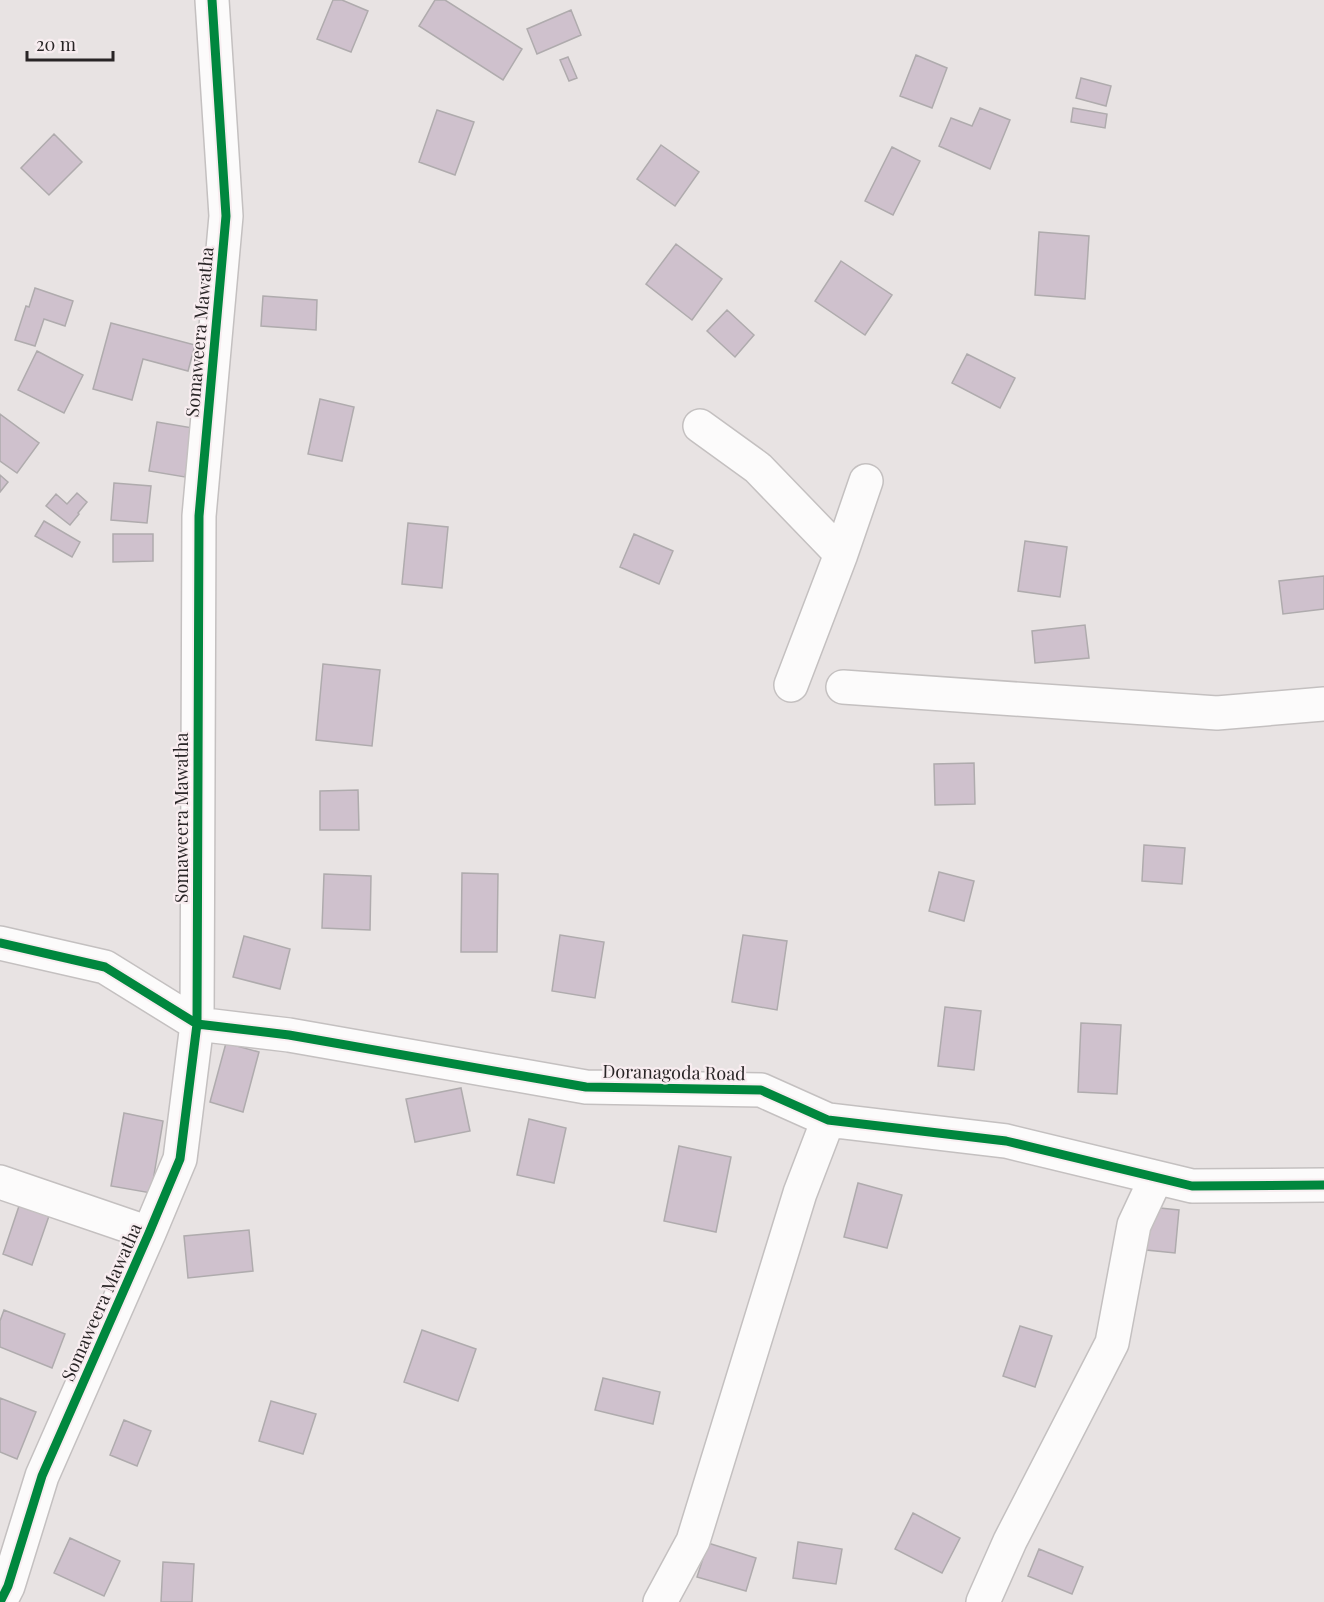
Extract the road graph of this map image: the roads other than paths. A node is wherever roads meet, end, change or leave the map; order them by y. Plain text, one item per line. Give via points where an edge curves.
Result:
1 (212, 0) edge
2 (700, 426) dead end
3 (866, 481) dead end
4 (841, 554) junction
5 (791, 685) dead end
6 (843, 687) dead end
7 (1324, 704) edge
8 (0, 944) edge
9 (197, 1024) junction
10 (828, 1120) junction
11 (1156, 1178) junction
12 (0, 1182) edge
13 (1324, 1185) edge
14 (149, 1233) junction
15 (0, 1602) edge
16 (660, 1602) edge
17 (983, 1602) edge

1 - 9 street, Somaweera Mawatha via 226,216 199,516
2 - 4 street via 758,468
3 - 4 street
4 - 5 street
6 - 7 street via 1217,713
8 - 9 street via 105,967
9 - 10 street, Doranagoda Road via 289,1035 586,1087 761,1090
9 - 14 street, Somaweera Mawatha via 180,1159
10 - 11 street, Doranagoda Road via 1006,1141
10 - 16 street via 800,1192 693,1541
11 - 13 street, Doranagoda Road via 1192,1186
11 - 17 street via 1134,1225 1112,1343 1010,1541
12 - 14 street
14 - 15 street, Somaweera Mawatha via 42,1476

